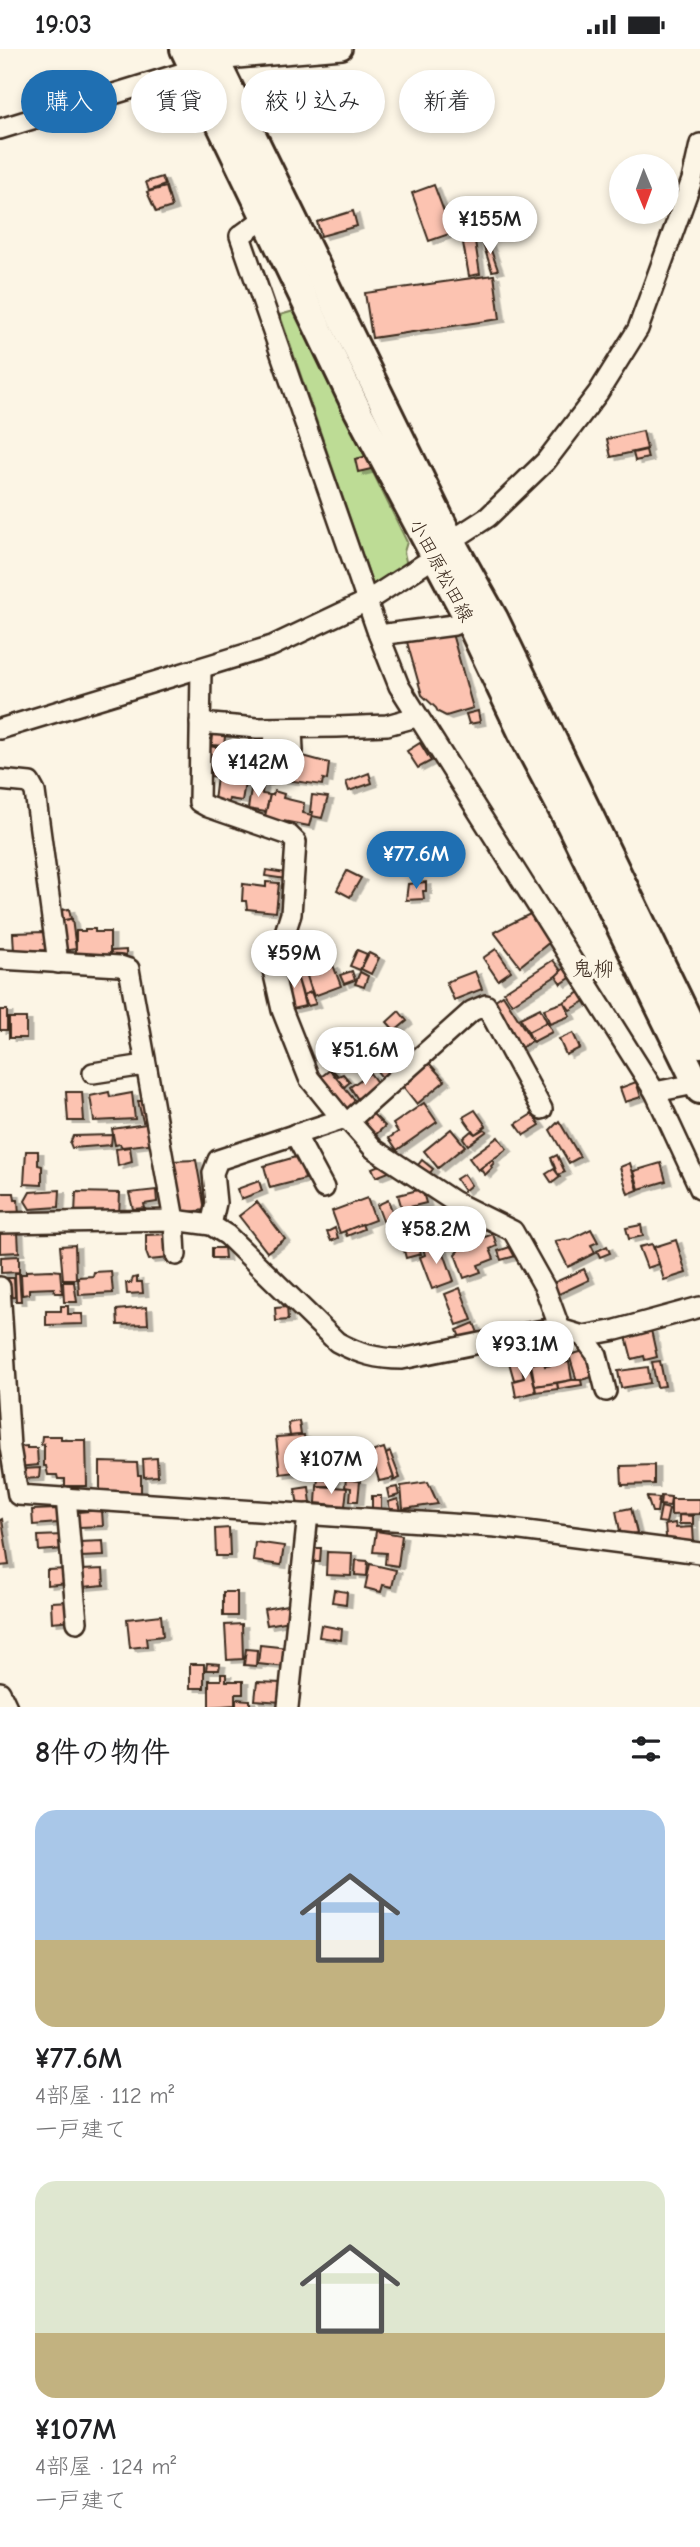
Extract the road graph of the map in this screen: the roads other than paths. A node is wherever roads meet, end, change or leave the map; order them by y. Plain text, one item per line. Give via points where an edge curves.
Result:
1 (342, 49) edge
2 (201, 57) edge
3 (0, 129) edge
4 (700, 144) edge
5 (266, 217) junction
6 (443, 549) junction
7 (367, 601) junction
8 (454, 625) dead end
9 (379, 635) junction
10 (201, 670) junction
11 (416, 717) junction
12 (200, 723) junction
13 (284, 728) junction
14 (0, 729) edge
15 (293, 751) dead end
16 (270, 774) dead end
17 (0, 780) edge
18 (0, 959) edge
19 (58, 963) junction
20 (700, 1044) edge
21 (145, 1065) junction
22 (93, 1073) dead end
23 (699, 1086) edge
24 (655, 1092) junction
25 (542, 1109) dead end
26 (346, 1120) junction
27 (295, 1134) junction
28 (324, 1188) dead end
29 (700, 1189) edge
30 (174, 1220) junction
31 (0, 1223) edge
32 (211, 1225) junction
33 (176, 1255) dead end
34 (0, 1287) edge
35 (700, 1307) edge
36 (559, 1329) junction
37 (583, 1336) junction
38 (607, 1391) dead end
39 (5, 1447) edge
40 (66, 1497) junction
41 (308, 1514) junction
42 (700, 1553) edge
43 (77, 1622) dead end
44 (0, 1692) edge
45 (7, 1707) edge
46 (288, 1707) edge

1 - 2 street
2 - 3 street
2 - 5 main road, 小田原松田線
2 - 6 main road, 小田原松田線
4 - 6 street via 692,180 638,329 598,393 546,461 488,517
5 - 6 main road, 小田原松田線 via 358,411
5 - 7 street via 240,236
6 - 7 street
6 - 20 main road, 小田原松田線 via 494,618
6 - 23 main road, 小田原松田線 via 571,826
7 - 9 street
7 - 10 street via 272,646
8 - 9 street
9 - 11 street via 398,686
10 - 12 street
10 - 14 street
11 - 13 street via 387,725
11 - 24 street
12 - 13 street
12 - 26 street via 199,802 289,835 296,842 291,914 273,969 282,1010 309,1078
13 - 15 street
13 - 16 street
17 - 19 street via 30,783 35,792
18 - 19 street
19 - 21 street via 129,969
21 - 22 street
21 - 30 street
23 - 24 street
24 - 29 street
25 - 26 street via 486,1005 472,1011
26 - 27 street
26 - 36 street via 374,1149 453,1201 513,1231 545,1288
27 - 28 street
27 - 32 street via 218,1160 213,1173 216,1203
30 - 31 street
30 - 32 street
30 - 33 street
32 - 36 street via 227,1235 337,1342 357,1353 402,1359
34 - 39 street
35 - 37 street
36 - 37 street
37 - 38 street via 597,1355
39 - 40 street via 18,1495
40 - 41 street
40 - 43 street
41 - 42 street via 496,1527
41 - 46 street
44 - 45 street

